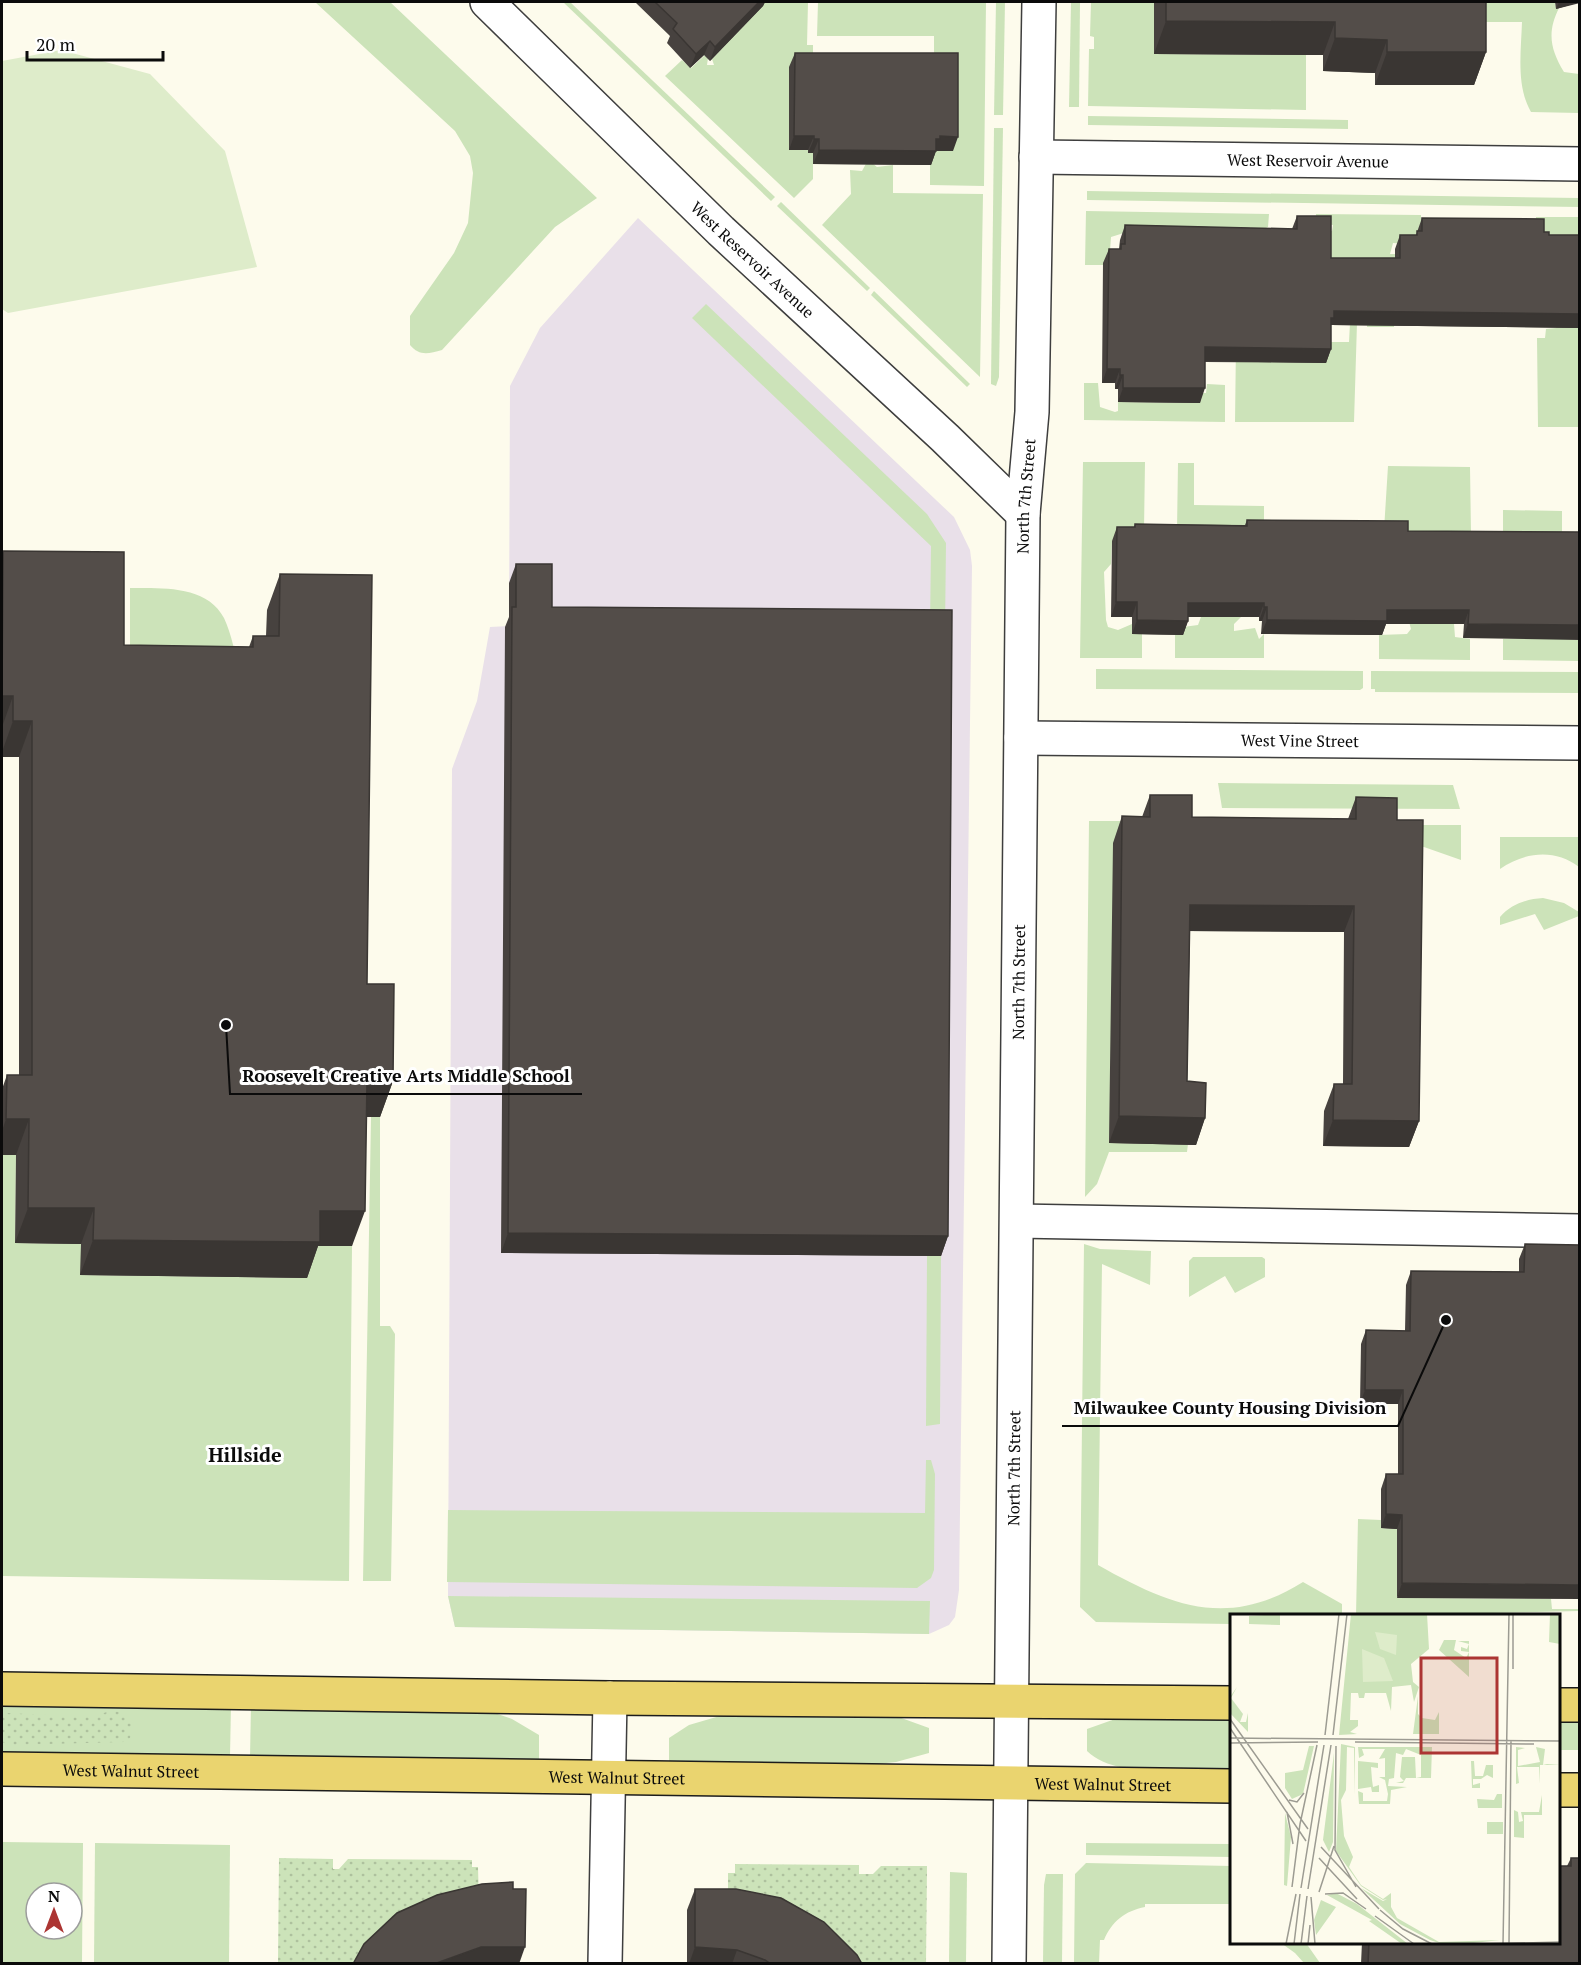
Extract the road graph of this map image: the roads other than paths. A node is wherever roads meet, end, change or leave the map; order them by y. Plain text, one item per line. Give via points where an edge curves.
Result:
1 (487, 2) edge
2 (1039, 2) edge
3 (1036, 157) junction
4 (1580, 164) edge
5 (1023, 514) junction
6 (1021, 738) junction
7 (1580, 743) edge
8 (1017, 1221) junction
9 (1580, 1232) edge
10 (2, 1689) edge
11 (610, 1698) junction
12 (1012, 1700) junction
13 (1230, 1703) edge
14 (1560, 1705) edge
15 (1580, 1705) edge
16 (2, 1769) edge
17 (607, 1776) junction
18 (1011, 1781) junction
19 (1230, 1786) edge
20 (1560, 1790) edge
21 (1580, 1790) edge
22 (605, 1964) edge
23 (1009, 1964) edge

1 - 5 street, West Reservoir Avenue via 721,231
2 - 3 street, North 7th Street
3 - 4 street, West Reservoir Avenue
3 - 5 street, North 7th Street via 1032,412
5 - 6 street, North 7th Street
6 - 7 street, West Vine Street
6 - 8 street, North 7th Street
8 - 9 street
8 - 12 street, North 7th Street
10 - 11 main road
11 - 12 main road
11 - 17 street
12 - 13 main road
12 - 18 street, North 7th Street
14 - 15 main road
16 - 17 main road, West Walnut Street
17 - 18 main road, West Walnut Street
17 - 22 street
18 - 19 main road, West Walnut Street
18 - 23 street, North 7th Street
20 - 21 main road

